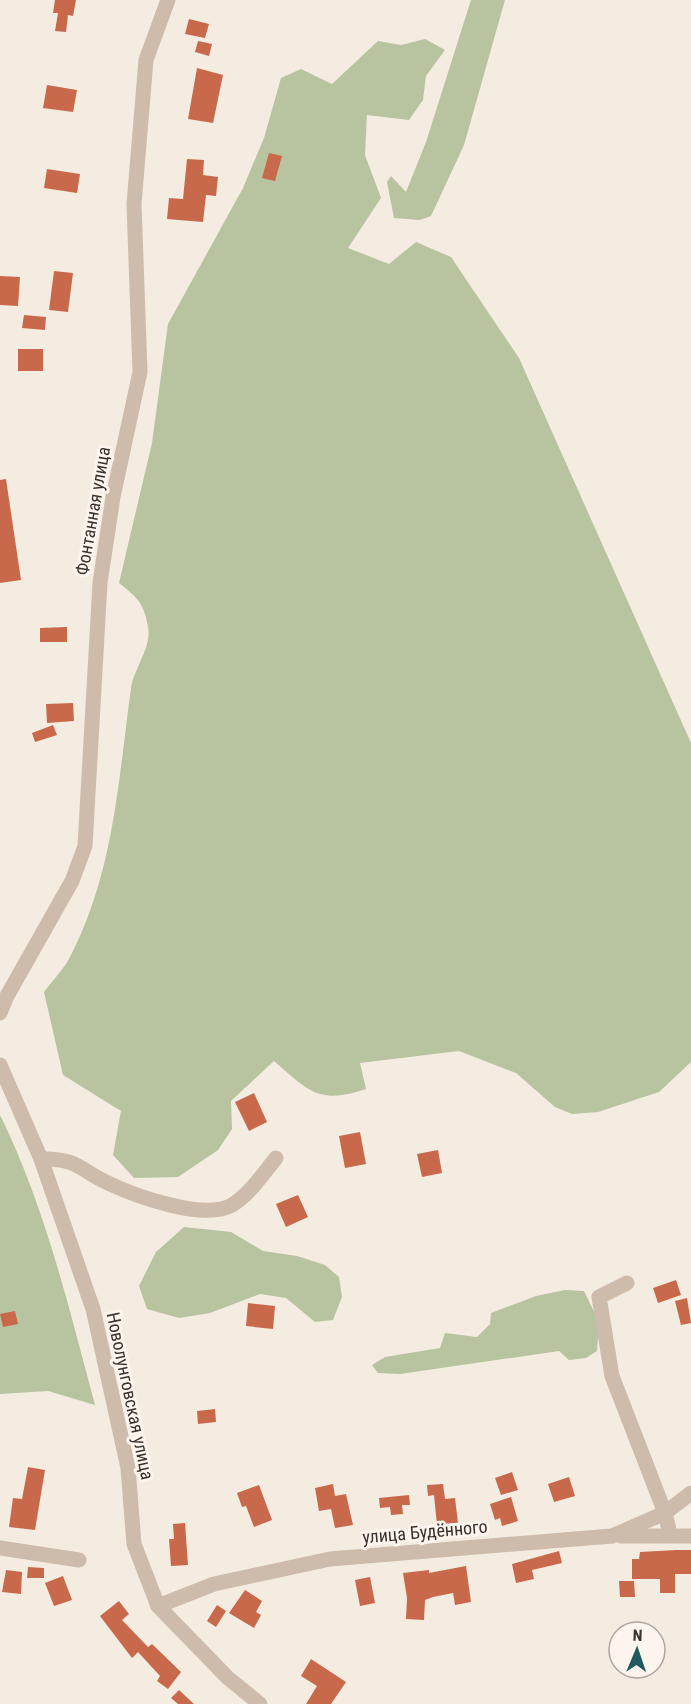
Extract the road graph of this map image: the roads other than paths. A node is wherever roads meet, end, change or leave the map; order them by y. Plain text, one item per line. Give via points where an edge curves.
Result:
1 (168, 0) edge
2 (0, 1013) edge
3 (0, 1065) edge
4 (276, 1158) dead end
5 (41, 1159) junction
6 (627, 1283) dead end
7 (691, 1493) edge
8 (665, 1513) junction
9 (670, 1534) junction
10 (612, 1536) junction
11 (691, 1536) edge
12 (0, 1548) edge
13 (79, 1560) dead end
14 (158, 1606) junction
15 (260, 1704) edge

1 - 2 street, Фонтанная улица via 146,60 134,204 140,372 99,583 85,846 72,881
3 - 5 street, Новолунговская улица
4 - 5 street via 244,1196 231,1206 210,1210 177,1206 136,1194 106,1183 78,1164
5 - 14 street, Новолунговская улица via 93,1310 129,1468 134,1544
6 - 8 street via 599,1298 612,1376
7 - 8 street, улица Будённого
8 - 9 street
8 - 10 street, улица Будённого
9 - 10 street
9 - 11 street
10 - 14 street, улица Будённого via 330,1559 214,1584
12 - 13 street
14 - 15 street, Новолунговская улица via 228,1678

